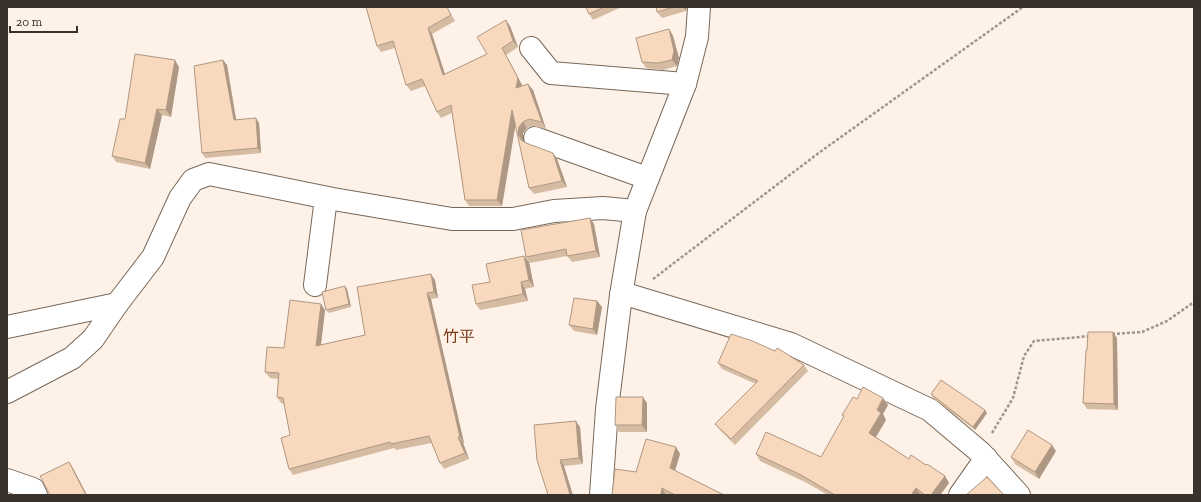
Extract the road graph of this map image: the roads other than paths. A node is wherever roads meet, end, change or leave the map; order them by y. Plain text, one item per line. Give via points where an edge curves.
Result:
1 (699, 7) edge
2 (531, 48) dead end
3 (685, 84) junction
4 (535, 138) dead end
5 (648, 178) junction
6 (326, 198) junction
7 (635, 211) junction
8 (315, 285) dead end
9 (626, 295) junction
10 (117, 304) junction
11 (7, 328) edge
12 (7, 392) edge
13 (984, 456) junction
14 (7, 480) edge
15 (36, 495) edge
16 (601, 495) edge
17 (960, 495) edge
18 (1019, 495) edge

1 - 3 street via 697,37
2 - 3 street via 551,73
3 - 5 street
4 - 5 street
5 - 7 street
6 - 7 street via 452,219 513,219 561,210 603,208
6 - 8 street
6 - 10 street via 209,174 192,180 180,198 153,257
7 - 9 street
9 - 13 street via 791,344 930,410
9 - 16 street via 607,409
10 - 11 street
10 - 12 street via 93,339 72,358
13 - 17 street
13 - 18 street
14 - 15 street via 33,489

